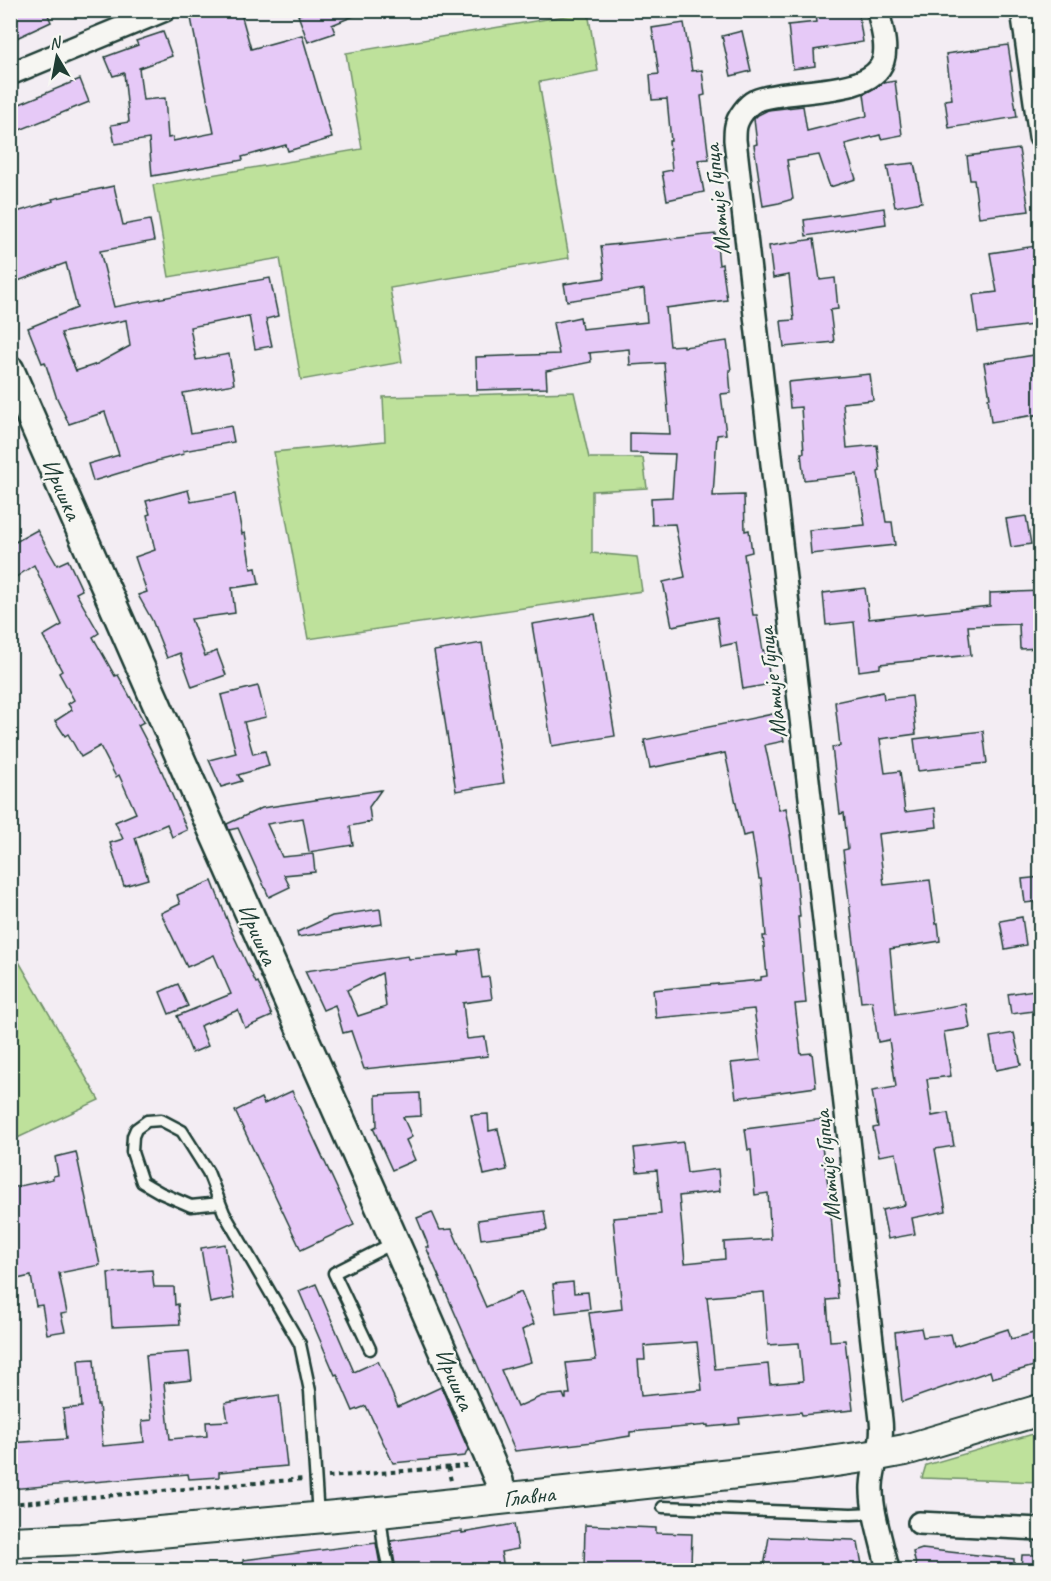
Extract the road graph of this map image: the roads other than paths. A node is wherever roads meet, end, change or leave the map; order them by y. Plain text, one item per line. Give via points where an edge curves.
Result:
1 (165, 10) edge
2 (878, 10) edge
3 (1022, 10) edge
4 (10, 74) edge
5 (1041, 137) edge
6 (10, 370) edge
7 (220, 1203) junction
8 (396, 1242) junction
9 (370, 1349) dead end
10 (1041, 1410) edge
11 (878, 1455) junction
12 (502, 1499) junction
13 (663, 1507) dead end
14 (380, 1512) junction
15 (876, 1513) junction
16 (318, 1517) junction
17 (919, 1523) dead end
18 (1041, 1529) edge
19 (10, 1542) edge
20 (389, 1570) edge
21 (888, 1570) edge

1 - 4 street
2 - 11 street, Матије Гупца via 884,58 877,72 848,85 753,102 739,118 735,133 882,1427
3 - 5 street
6 - 8 street, Иришка
7 - 7 lane via 208,1172 182,1131 161,1120 147,1121 136,1129 132,1152 142,1182 191,1206
7 - 16 lane via 300,1344 310,1391
8 - 9 lane via 334,1273
8 - 12 street, Иришка via 492,1463
10 - 11 main road, Главна
11 - 12 main road, Главна
11 - 15 street, Матије Гупца via 872,1484
12 - 14 main road, Главна
13 - 15 lane
14 - 16 main road, Главна
14 - 20 lane
15 - 21 street, Матије Гупца
16 - 19 main road, Главна
17 - 18 street

